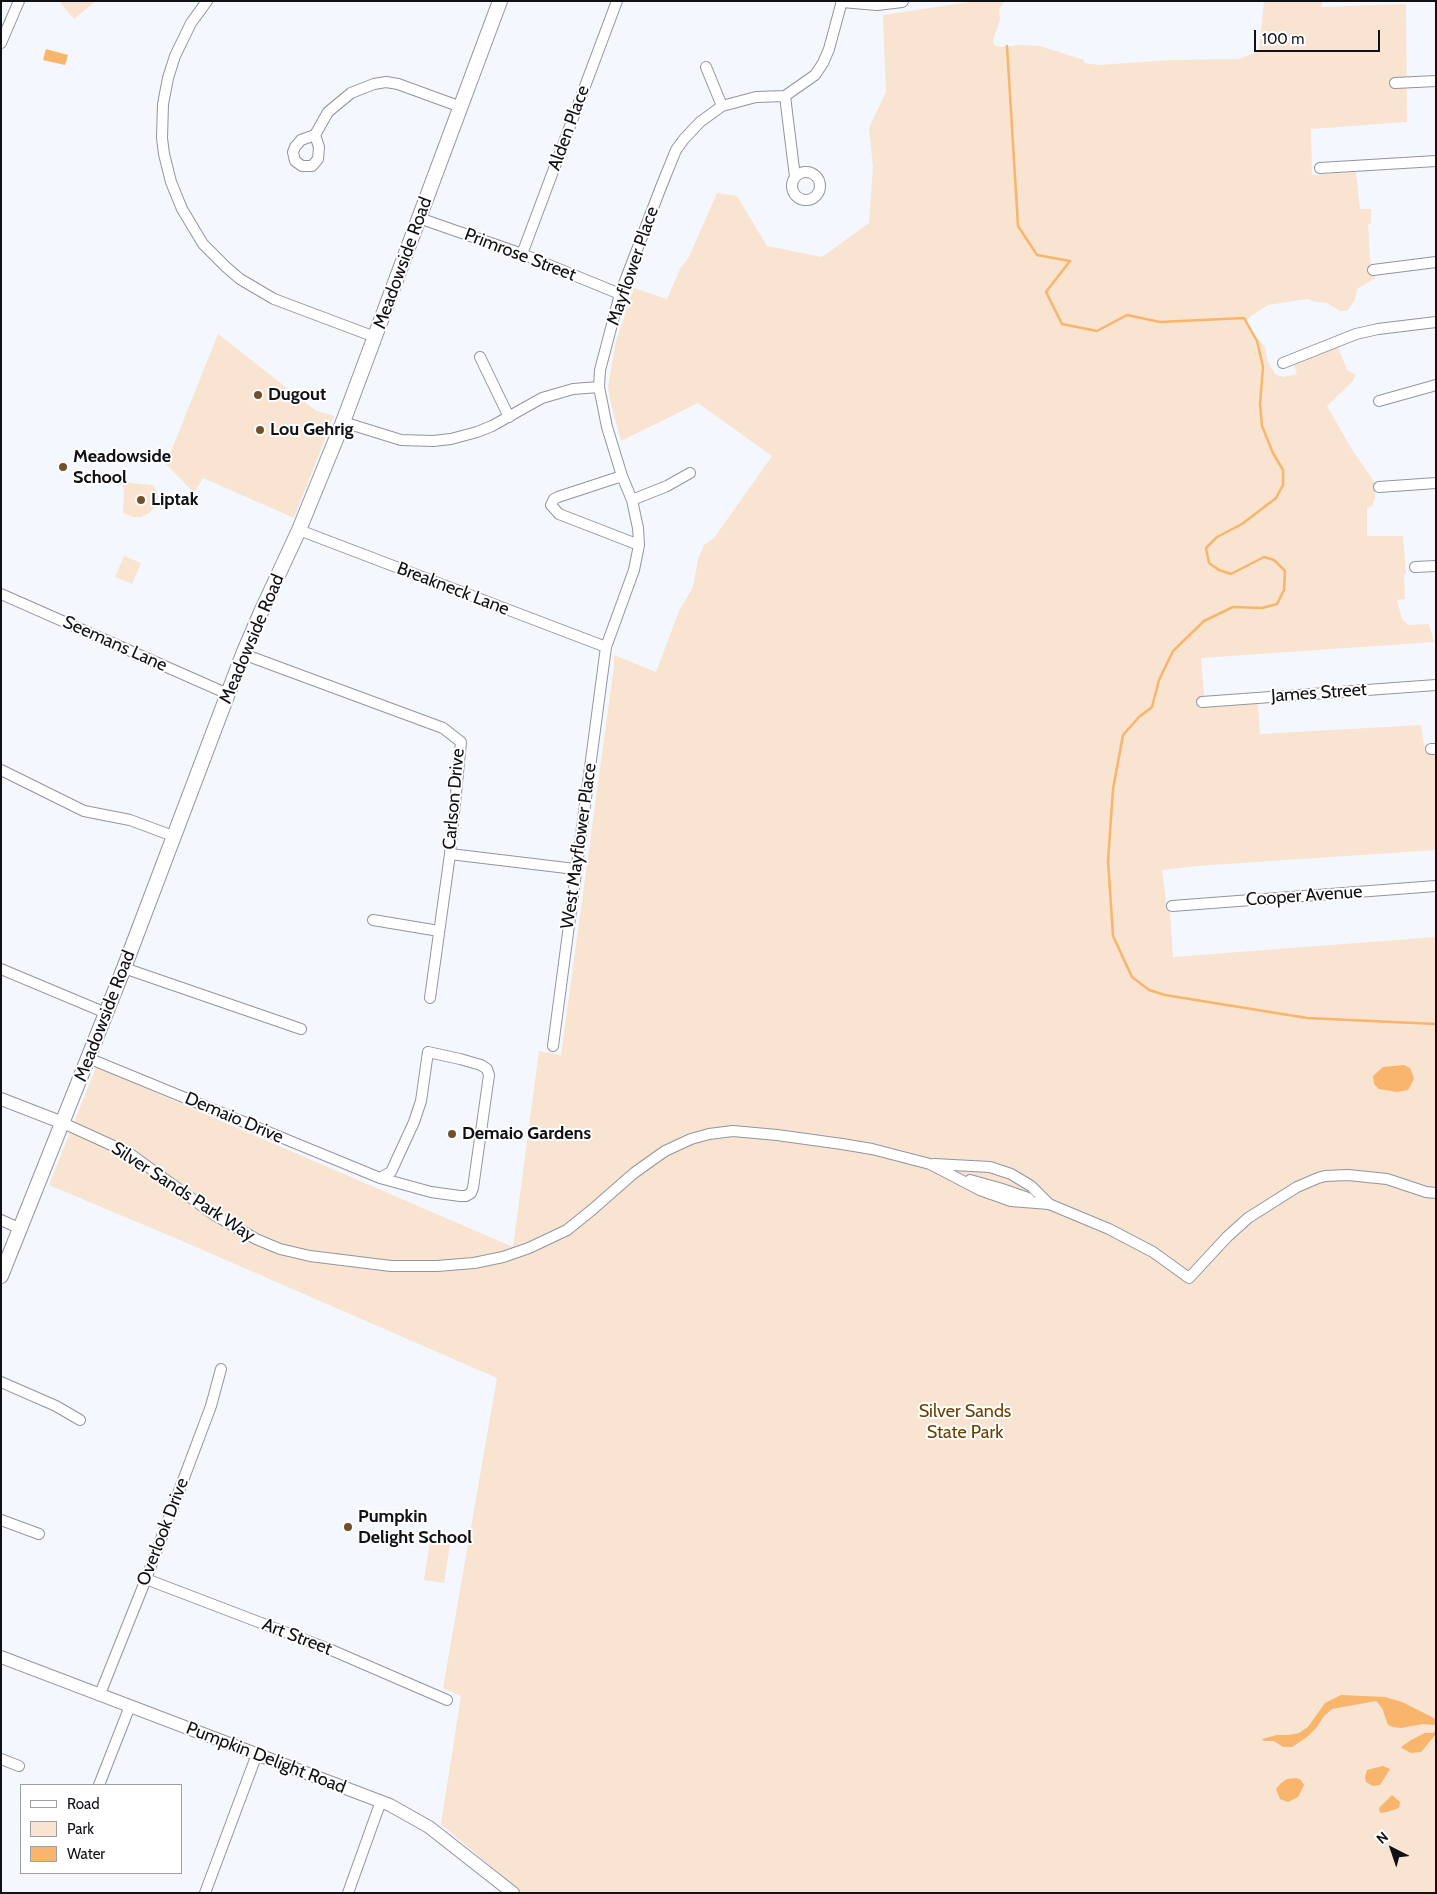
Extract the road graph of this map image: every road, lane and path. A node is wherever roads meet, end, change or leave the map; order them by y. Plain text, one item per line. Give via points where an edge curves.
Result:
1 (19, 1) edge
2 (206, 1) edge
3 (500, 1) edge
4 (617, 1) edge
5 (842, 1) edge
6 (902, 1) edge
7 (1, 43) edge
8 (706, 67) dead end
9 (1436, 81) edge
10 (1395, 83) dead end
11 (785, 96) junction
12 (722, 106) junction
13 (461, 107) junction
14 (316, 135) dead end
15 (1436, 161) edge
16 (1320, 168) dead end
17 (795, 178) dead end
18 (419, 218) junction
19 (522, 254) junction
20 (1436, 262) edge
21 (1373, 270) dead end
22 (620, 294) junction
23 (1436, 322) edge
24 (375, 337) junction
25 (480, 357) dead end
26 (1283, 363) dead end
27 (1436, 385) edge
28 (599, 387) junction
29 (1379, 401) dead end
30 (509, 417) junction
31 (343, 422) junction
32 (690, 473) dead end
33 (622, 476) junction
34 (1436, 483) edge
35 (1379, 488) dead end
36 (632, 500) junction
37 (300, 530) junction
38 (639, 545) junction
39 (1436, 566) edge
40 (1416, 568) dead end
41 (1, 594) edge
42 (606, 647) junction
43 (244, 654) junction
44 (1436, 685) edge
45 (228, 694) junction
46 (1202, 702) dead end
47 (1, 770) edge
48 (173, 836) junction
49 (450, 854) junction
50 (575, 869) junction
51 (1436, 886) edge
52 (1172, 906) dead end
53 (373, 920) dead end
54 (439, 931) junction
55 (124, 968) junction
56 (1, 969) edge
57 (430, 998) dead end
58 (106, 1013) junction
59 (301, 1029) dead end
60 (552, 1046) dead end
61 (88, 1058) junction
62 (1, 1099) edge
63 (63, 1123) junction
64 (930, 1164) junction
65 (380, 1178) junction
66 (1436, 1193) edge
67 (1049, 1204) junction
68 (1, 1220) edge
69 (21, 1229) junction
70 (1, 1276) edge
71 (221, 1369) dead end
72 (1, 1382) edge
73 (80, 1420) dead end
74 (1, 1520) edge
75 (38, 1534) dead end
76 (146, 1579) junction
77 (1, 1657) edge
78 (100, 1694) junction
79 (447, 1700) dead end
80 (130, 1706) junction
81 (257, 1754) junction
82 (1, 1759) edge
83 (19, 1766) dead end
84 (99, 1784) edge
85 (381, 1801) junction
86 (205, 1893) edge
87 (348, 1893) edge
88 (513, 1893) edge

1 - 7 street
2 - 24 street via 175,56 163,104 164,154 182,208 203,244 240,279 274,299
3 - 13 main road, Meadowside Road
4 - 19 street, Alden Place
5 - 6 street via 877,4
5 - 11 street via 823,64 815,75
8 - 12 street
9 - 10 street
11 - 12 street, Mayflower Place via 756,97
11 - 17 street
12 - 22 street, Mayflower Place via 700,122 676,150
13 - 14 street via 398,84 374,84 351,93 339,102 328,112
13 - 18 main road, Meadowside Road
15 - 16 street
18 - 19 street, Primrose Street
18 - 24 main road, Meadowside Road
19 - 22 street, Primrose Street
20 - 21 street
22 - 28 street, Mayflower Place via 600,370
23 - 26 street via 1356,334
24 - 31 main road, Meadowside Road
25 - 30 street
27 - 29 street
28 - 30 street via 573,389 542,398
28 - 33 street, Mayflower Place
30 - 31 street via 477,432 432,441 401,440
31 - 37 main road, Meadowside Road
32 - 36 street
33 - 36 street, Mayflower Place
33 - 38 street via 558,497 551,505 559,514
34 - 35 street
36 - 38 street, Mayflower Place
37 - 42 street, Breakneck Lane
37 - 43 main road, Meadowside Road via 260,612
38 - 42 street, Mayflower Place via 634,570
39 - 40 street
41 - 45 street, Seemans Lane
42 - 50 street, West Mayflower Place
43 - 45 main road, Meadowside Road
43 - 49 street, Carlson Drive via 442,728 461,742
44 - 46 street, James Street
45 - 48 main road, Meadowside Road
47 - 48 street via 84,811 130,820
48 - 55 main road, Meadowside Road
49 - 50 street
49 - 54 street, Carlson Drive
50 - 60 street, West Mayflower Place
51 - 52 street, Cooper Avenue
53 - 54 street
54 - 57 street, Carlson Drive
55 - 58 main road, Meadowside Road
55 - 59 street
56 - 58 street
58 - 61 main road, Meadowside Road
61 - 63 main road, Meadowside Road
61 - 65 street, Demaio Drive
62 - 63 street, Silver Sands Park Way
63 - 64 street, Silver Sands Park Way via 128,1152 212,1214 256,1240 310,1256 391,1266 474,1263 529,1248 567,1230 654,1158 683,1142 709,1134 750,1132 791,1136 872,1149
63 - 69 main road, Meadowside Road
64 - 67 street, Silver Sands Park Way via 964,1180 1000,1188 1032,1202
64 - 67 street, Silver Sands Park Way via 990,1168 1011,1174 1031,1186
65 - 65 street, Demaio Drive via 391,1172 414,1122 421,1101 428,1052 486,1069 489,1076 471,1193 460,1196
66 - 67 street, Silver Sands Park Way via 1387,1179 1348,1175 1318,1178 1248,1218 1189,1278 1131,1239
68 - 69 street
69 - 70 main road, Meadowside Road
71 - 76 street, Overlook Drive via 211,1406
72 - 73 street
74 - 75 street
76 - 78 street, Overlook Drive
76 - 79 street, Art Street via 329,1649
77 - 78 street, Pumpkin Delight Road
78 - 80 street, Pumpkin Delight Road
80 - 81 street, Pumpkin Delight Road
80 - 84 street
81 - 85 street, Pumpkin Delight Road
81 - 86 street
82 - 83 street
85 - 87 street
85 - 88 street, Pumpkin Delight Road via 429,1827

